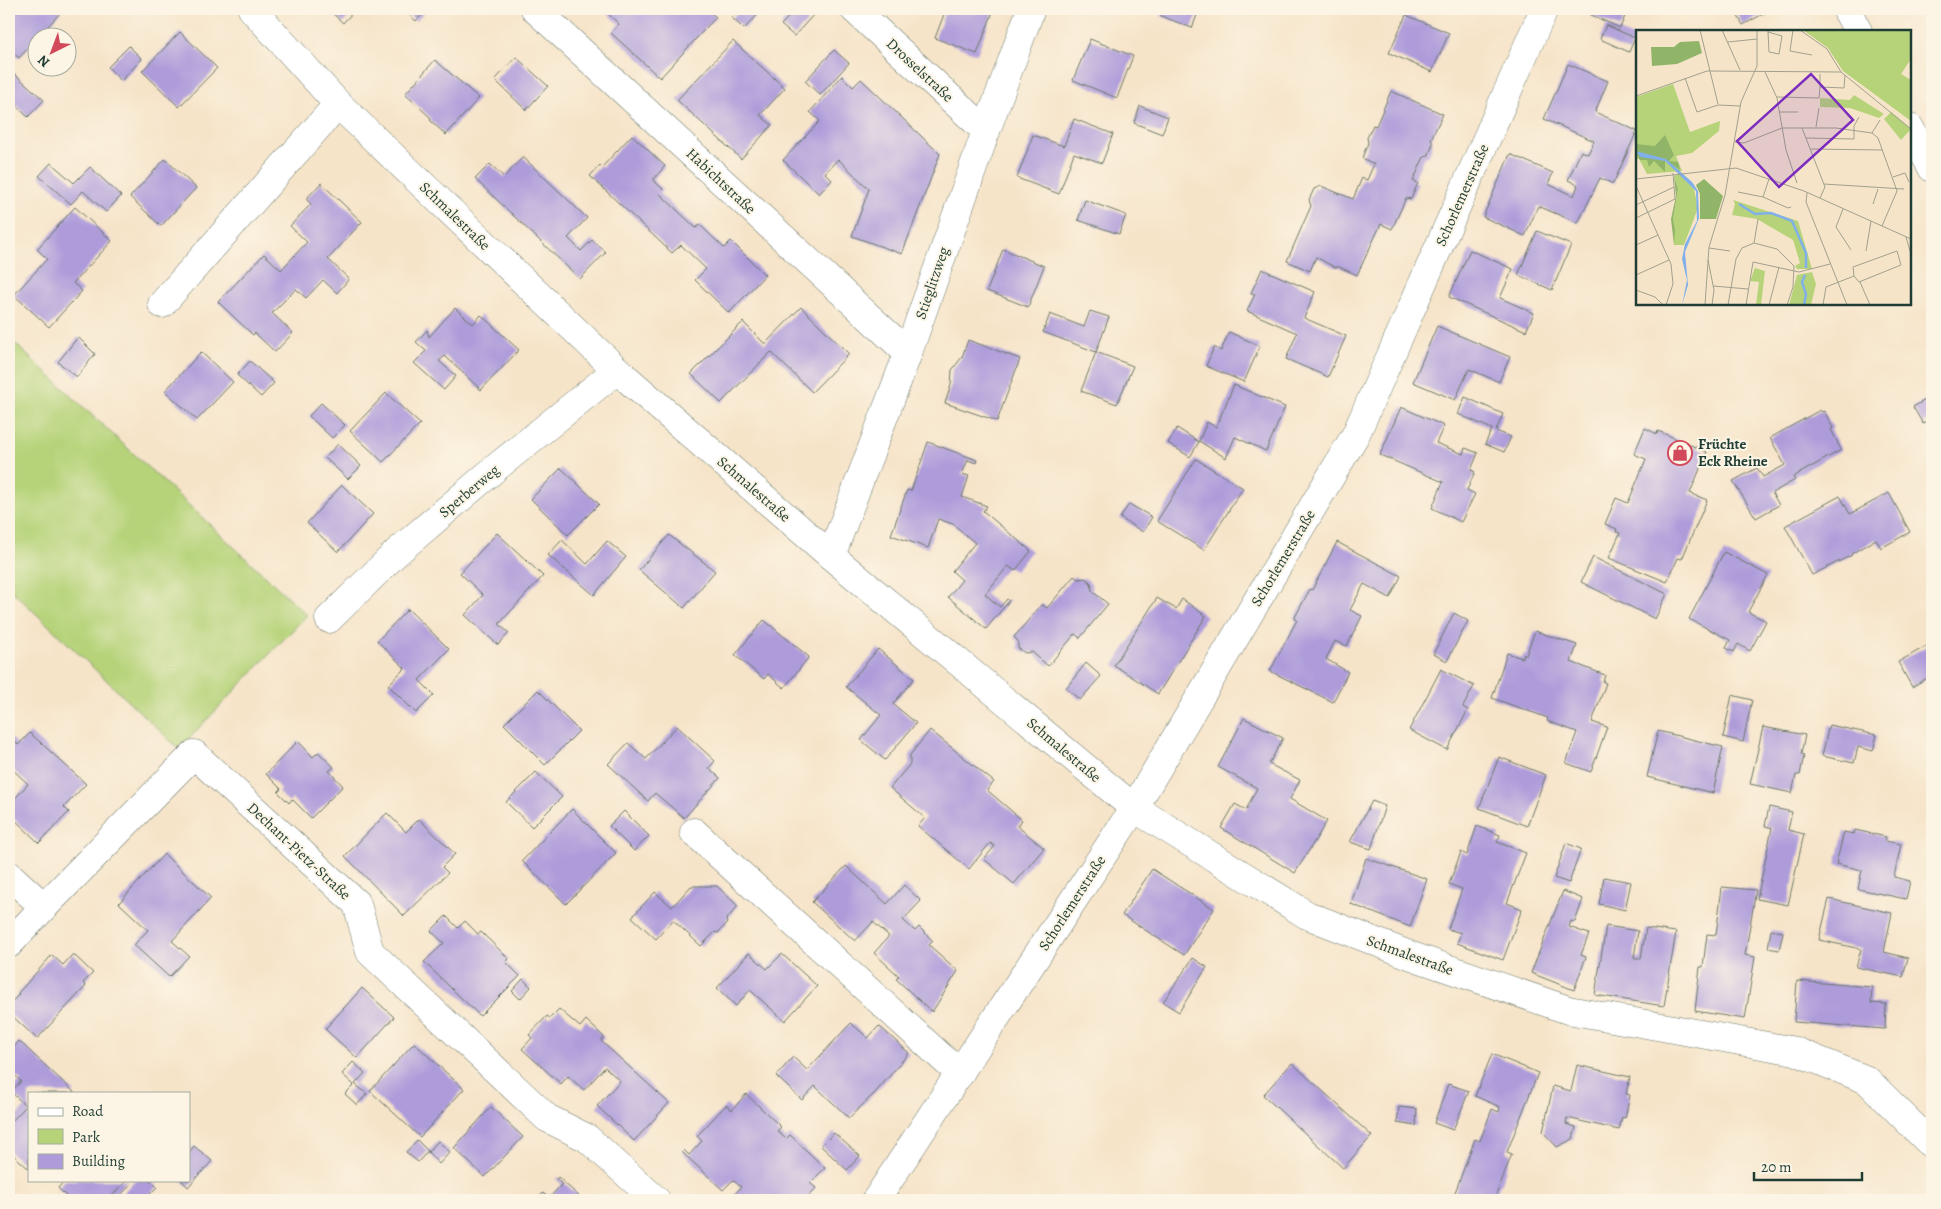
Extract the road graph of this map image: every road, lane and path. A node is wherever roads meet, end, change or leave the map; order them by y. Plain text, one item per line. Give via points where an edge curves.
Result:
1 (252, 9) edge
2 (535, 9) edge
3 (854, 9) edge
4 (1031, 9) edge
5 (1544, 9) edge
6 (1846, 9) edge
7 (1857, 30) edge
8 (338, 104) junction
9 (986, 130) junction
10 (1911, 130) edge
11 (1932, 168) edge
12 (162, 304) dead end
13 (908, 353) junction
14 (617, 370) junction
15 (831, 556) junction
16 (329, 619) dead end
17 (1134, 808) junction
18 (694, 832) dead end
19 (9, 874) edge
20 (44, 907) junction
21 (9, 944) edge
22 (960, 1074) junction
23 (1932, 1145) edge
24 (656, 1200) edge
25 (876, 1200) edge

1 - 8 street, Schmalestraße
2 - 13 street, Habichtstraße
3 - 9 street, Drosselstraße
4 - 9 street, Stieglitzweg
5 - 17 street, Schorlemerstraße via 1356,434
6 - 7 street
8 - 12 street
8 - 14 street, Schmalestraße
9 - 13 street, Stieglitzweg
10 - 11 street
13 - 15 street, Stieglitzweg
14 - 15 street, Schmalestraße
14 - 16 street, Sperberweg via 396,553
15 - 17 street, Schmalestraße
17 - 22 street, Schorlemerstraße
17 - 23 street, Schmalestraße via 1307,915 1412,956 1568,1010 1795,1051 1867,1080
18 - 22 street
19 - 20 street
20 - 21 street
20 - 24 street, Dechant-Pietz-Straße via 194,754 357,904 370,952 547,1118 587,1138
22 - 25 street, Schorlemerstraße

